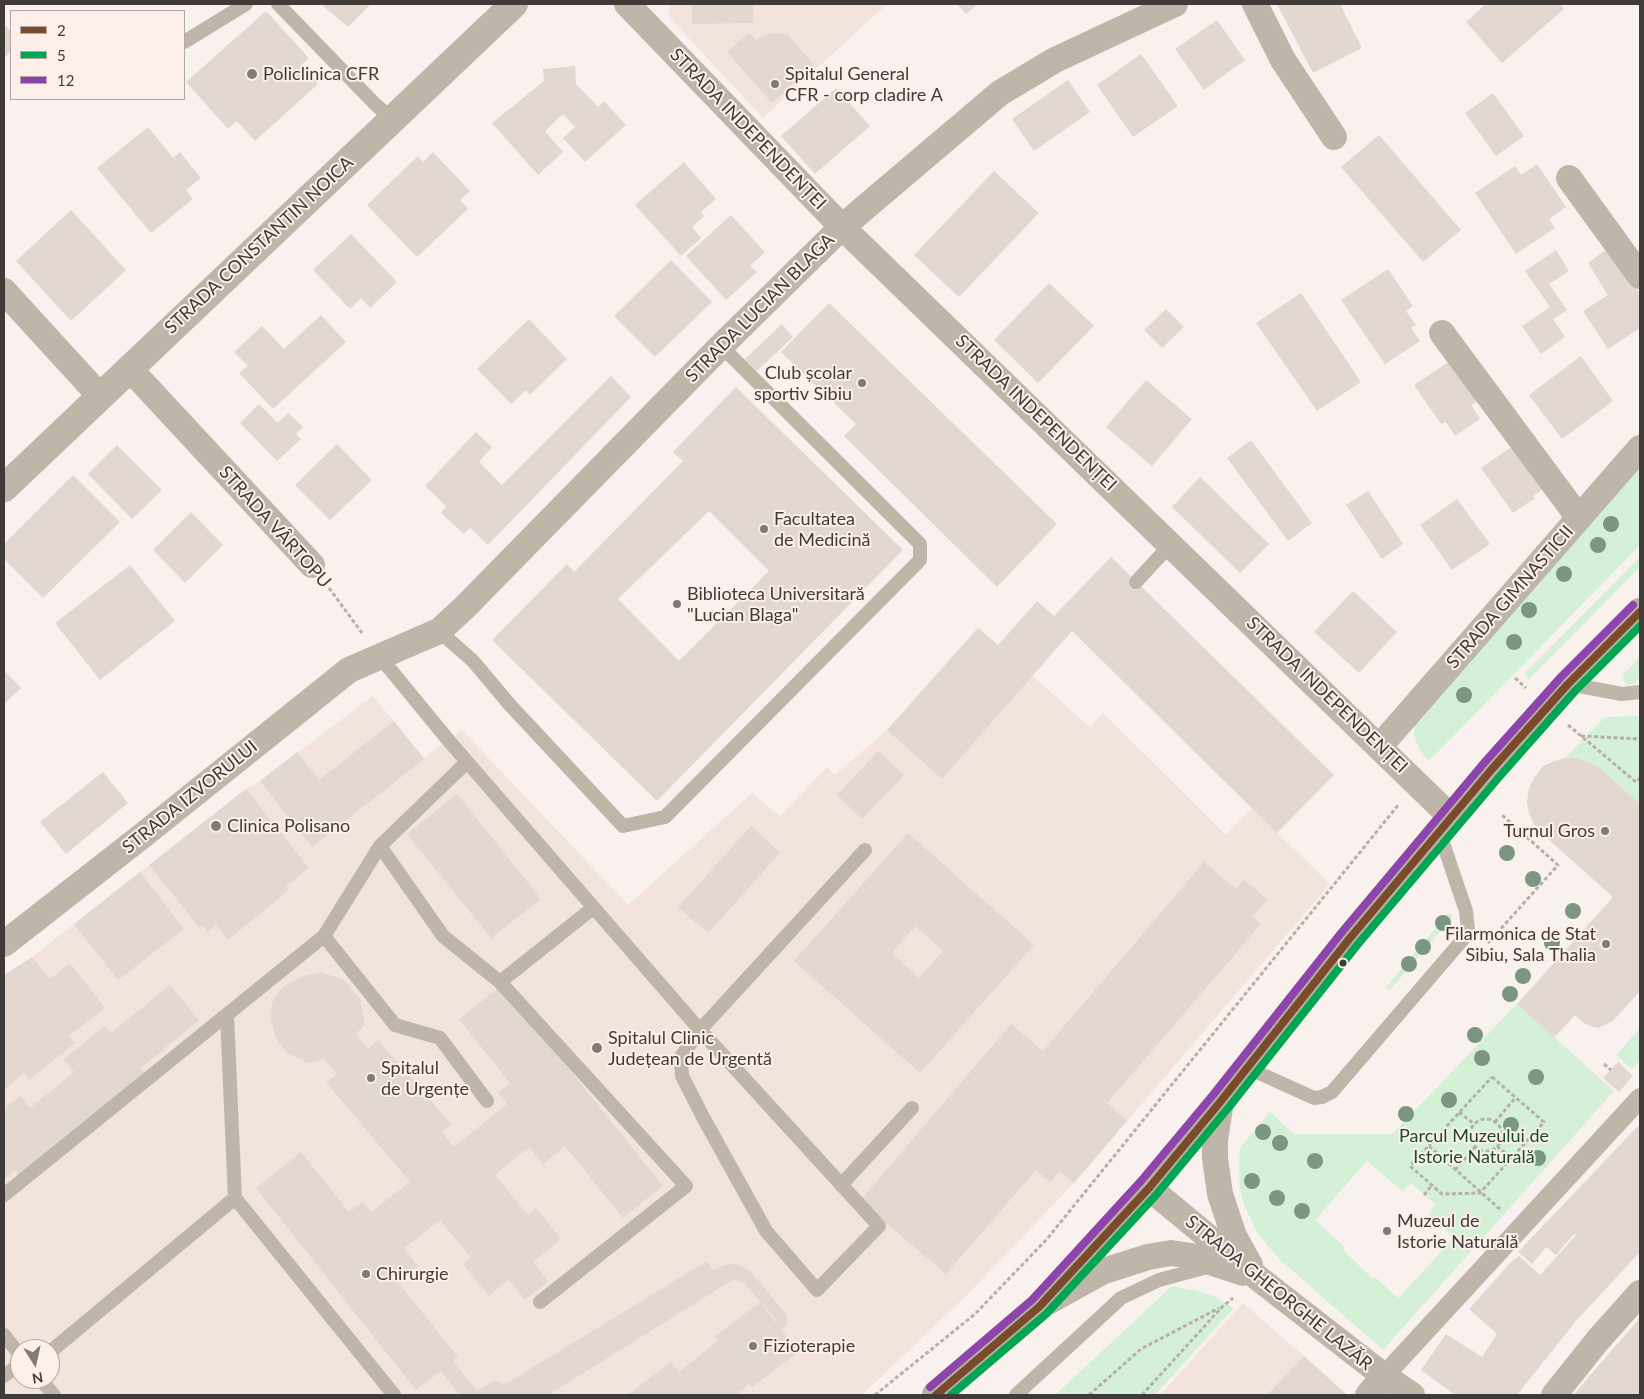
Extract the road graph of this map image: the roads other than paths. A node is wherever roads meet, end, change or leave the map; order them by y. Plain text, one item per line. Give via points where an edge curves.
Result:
1 (246, 4) edge
2 (278, 4) edge
3 (514, 4) edge
4 (627, 4) edge
5 (1175, 4) edge
6 (1254, 4) edge
7 (185, 41) edge
8 (392, 119) junction
9 (1334, 137) dead end
10 (1569, 178) dead end
11 (842, 227) junction
12 (1640, 276) edge
13 (4, 291) edge
14 (1442, 333) dead end
15 (721, 346) junction
16 (129, 368) junction
17 (100, 396) junction
18 (1640, 448) edge
19 (4, 488) edge
20 (1579, 518) junction
21 (1170, 544) junction
22 (312, 565) road end
23 (1136, 582) dead end
24 (1640, 612) edge
25 (439, 631) junction
26 (380, 656) junction
27 (1568, 684) junction
28 (1640, 692) edge
29 (1380, 746) junction
30 (467, 762) junction
31 (1445, 824) junction
32 (380, 846) junction
33 (865, 850) dead end
34 (593, 908) junction
35 (324, 936) junction
36 (4, 944) edge
37 (500, 982) junction
38 (227, 1016) junction
39 (700, 1030) junction
40 (1248, 1068) junction
41 (1640, 1098) edge
42 (487, 1100) dead end
43 (1221, 1102) junction
44 (912, 1108) dead end
45 (841, 1184) junction
46 (1149, 1188) junction
47 (4, 1195) edge
48 (235, 1198) junction
49 (1219, 1264) junction
50 (1258, 1278) junction
51 (1640, 1292) edge
52 (540, 1302) dead end
53 (1039, 1307) junction
54 (60, 1344) edge
55 (1376, 1386) edge
56 (394, 1395) edge
57 (936, 1395) edge
58 (1016, 1395) edge
59 (1412, 1395) edge
60 (1554, 1395) edge

1 - 7 lane
2 - 8 lane
3 - 8 street, STRADA CONSTANTIN NOICA
4 - 11 street, STRADA INDEPENDENȚEI
5 - 11 street, STRADA LUCIAN BLAGA via 1055,60 1000,93
6 - 9 street via 1283,60
8 - 16 street, STRADA CONSTANTIN NOICA
10 - 12 street
11 - 15 street, STRADA LUCIAN BLAGA
11 - 21 street, STRADA INDEPENDENȚEI
13 - 17 street
14 - 20 street
15 - 25 street, STRADA LUCIAN BLAGA
15 - 25 lane via 920,544 920,560 665,817 623,826 473,661
16 - 17 street, STRADA CONSTANTIN NOICA
16 - 22 street, STRADA VÂRTOPU
17 - 19 street, STRADA CONSTANTIN NOICA
18 - 20 street, STRADA GIMNASTICII
20 - 29 street, STRADA GIMNASTICII
21 - 23 lane
21 - 29 street, STRADA INDEPENDENȚEI
24 - 27 main road
25 - 26 street, STRADA LUCIAN BLAGA
26 - 30 lane
26 - 36 street, STRADA IZVORULUI via 350,670
27 - 28 lane via 1622,694
27 - 31 main road
29 - 31 street, STRADA INDEPENDENȚEI via 1417,783
30 - 32 lane
30 - 34 lane
31 - 40 main road
31 - 40 lane via 1466,911 1468,930 1464,938 1332,1092 1314,1098
32 - 35 lane
32 - 37 lane via 442,936
33 - 39 lane
34 - 37 lane
34 - 39 lane
35 - 38 lane
35 - 42 lane via 395,1025 440,1038
37 - 52 lane via 686,1186
38 - 47 lane
38 - 48 lane
39 - 45 lane
39 - 45 lane via 681,1057 682,1076 766,1231 817,1290 879,1226
40 - 43 main road
41 - 55 street
43 - 46 main road
43 - 50 street via 1215,1140 1220,1194 1234,1236
44 - 45 lane
46 - 50 street, STRADA GHEORGHE LAZĂR
46 - 53 main road
48 - 54 lane
48 - 56 lane
49 - 50 street
49 - 53 street via 1171,1253 1148,1257 1104,1271
49 - 58 lane via 1159,1280 1121,1298
50 - 55 street, STRADA GHEORGHE LAZĂR
51 - 60 street
53 - 57 main road
55 - 59 street, STRADA GHEORGHE LAZĂR

